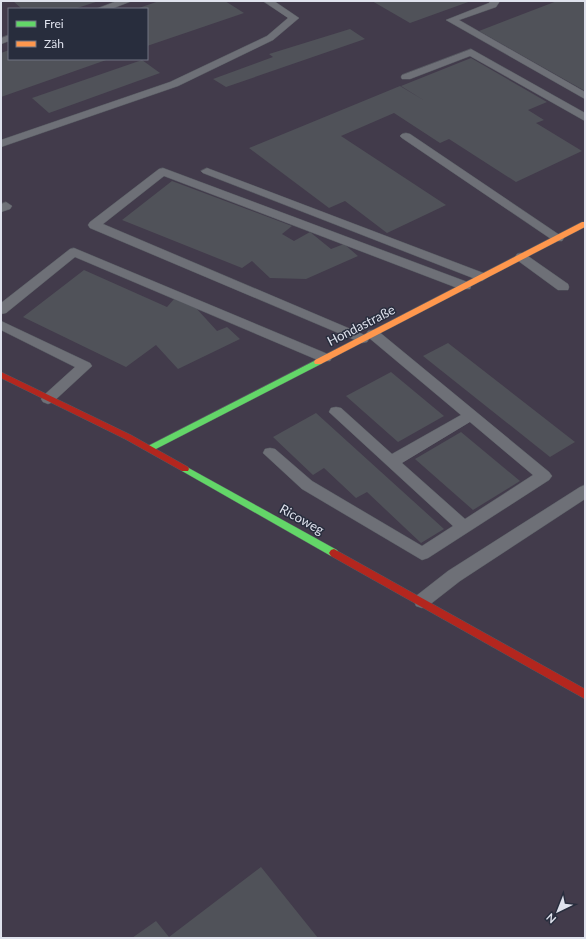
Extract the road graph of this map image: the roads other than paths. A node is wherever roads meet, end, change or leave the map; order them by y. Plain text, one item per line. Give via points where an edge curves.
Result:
1 (127, 1) edge
2 (268, 1) edge
3 (495, 1) edge
4 (104, 8) edge
5 (406, 77) dead end
6 (585, 96) edge
7 (585, 118) edge
8 (406, 136) dead end
9 (1, 144) edge
10 (207, 171) dead end
11 (585, 224) edge
12 (558, 238) junction
13 (521, 257) junction
14 (482, 277) junction
15 (465, 286) junction
16 (563, 287) dead end
17 (1, 310) edge
18 (1, 325) edge
19 (367, 336) junction
20 (325, 358) junction
21 (1, 375) edge
22 (48, 399) junction
23 (336, 412) dead end
24 (471, 415) junction
25 (148, 449) junction
26 (270, 453) dead end
27 (391, 462) junction
28 (585, 491) edge
29 (464, 527) junction
30 (422, 601) junction
31 (585, 694) edge

1 - 4 lane
2 - 9 lane via 294,18 270,38 174,84
3 - 6 lane via 493,5 451,20
5 - 7 lane via 471,52
8 - 12 lane
10 - 14 lane
11 - 12 street, Hondastraße
12 - 13 street, Hondastraße
13 - 14 street, Hondastraße
13 - 16 lane
14 - 15 street, Hondastraße
15 - 19 street, Hondastraße
15 - 19 lane via 163,171 94,225
17 - 20 lane via 74,252
18 - 22 lane via 85,366
19 - 20 street, Hondastraße
19 - 24 lane
20 - 25 street, Hondastraße
21 - 22 street, Ricoweg
22 - 25 street, Ricoweg
23 - 27 lane
24 - 27 lane
24 - 29 lane via 544,476
25 - 30 street, Ricoweg
26 - 29 lane via 307,485 422,554
27 - 29 lane
28 - 30 lane via 454,576
30 - 31 street, Ricoweg

